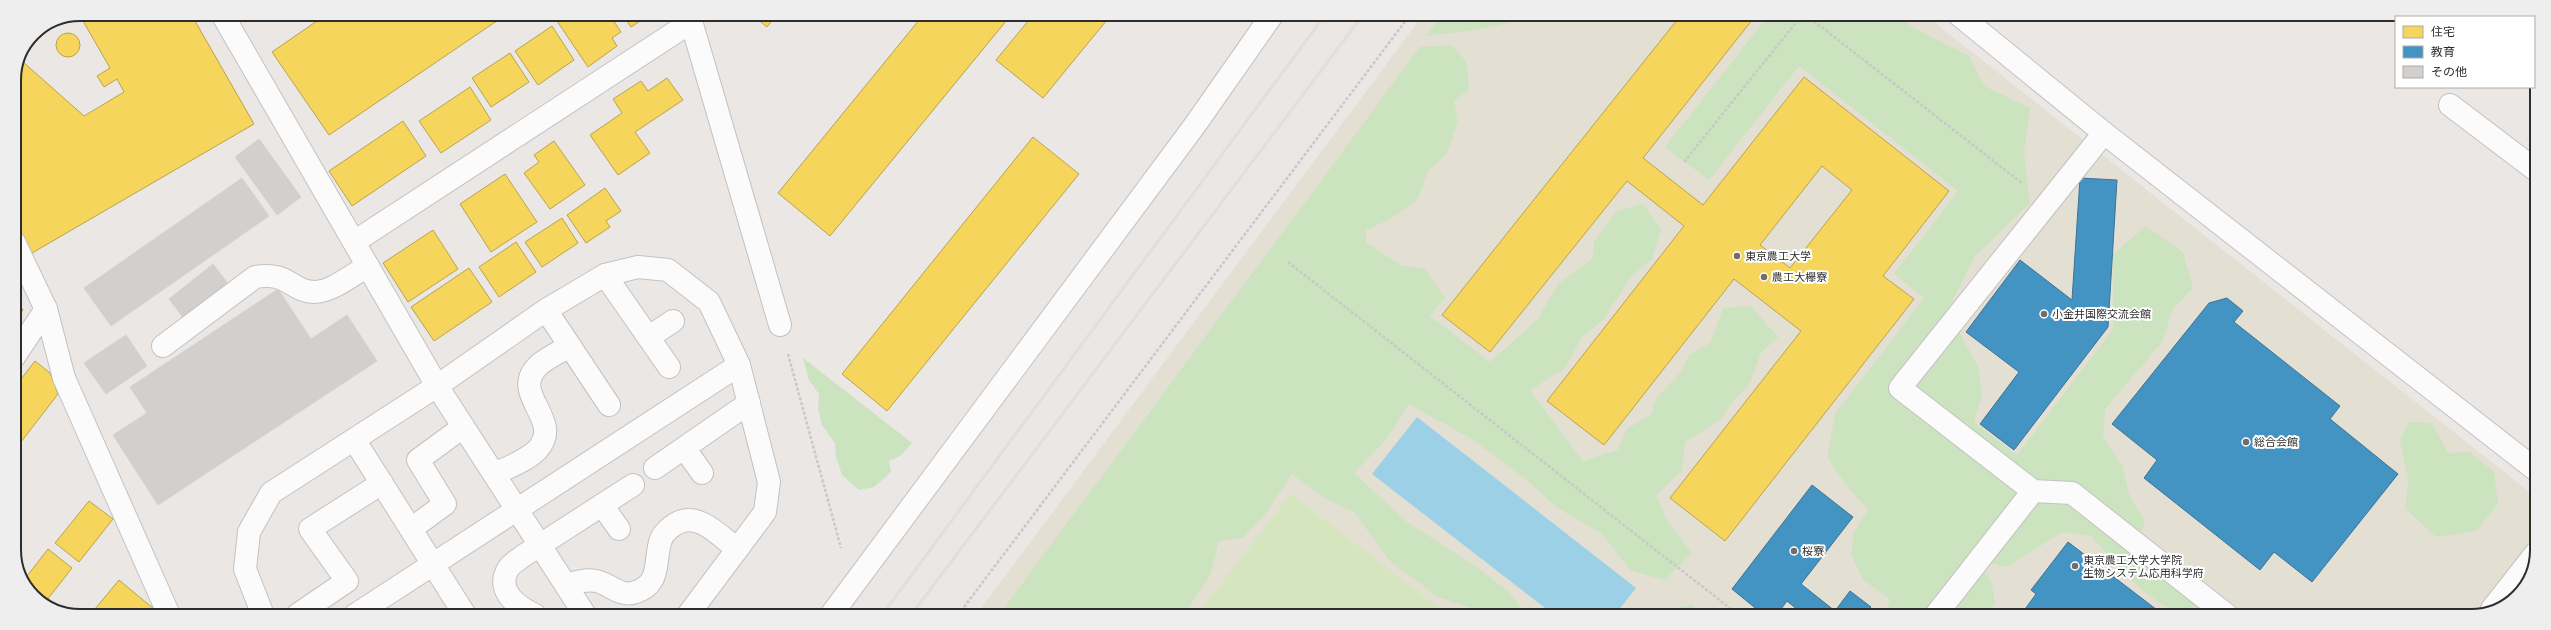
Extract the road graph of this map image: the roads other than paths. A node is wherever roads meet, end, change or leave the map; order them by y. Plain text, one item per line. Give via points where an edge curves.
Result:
1 (230, 21) edge
2 (686, 21) edge
3 (691, 21) edge
4 (1268, 21) edge
5 (1966, 21) edge
6 (2450, 105) dead end
7 (2104, 133) junction
8 (2530, 166) edge
9 (354, 242) junction
10 (21, 257) edge
11 (368, 266) junction
12 (605, 275) junction
13 (46, 309) junction
14 (546, 310) junction
15 (673, 321) dead end
16 (780, 325) road end
17 (649, 338) junction
18 (21, 346) edge
19 (163, 346) dead end
20 (569, 346) junction
21 (739, 365) junction
22 (669, 367) dead end
23 (437, 386) junction
24 (749, 403) junction
25 (609, 405) dead end
26 (464, 427) junction
27 (355, 441) junction
28 (685, 449) junction
29 (2530, 465) edge
30 (655, 468) dead end
31 (702, 473) dead end
32 (494, 474) junction
33 (382, 483) junction
34 (633, 485) dead end
35 (2033, 491) junction
36 (602, 505) junction
37 (516, 509) junction
38 (411, 529) junction
39 (619, 529) dead end
40 (540, 546) junction
41 (737, 549) junction
42 (2529, 562) edge
43 (432, 565) junction
44 (566, 585) junction
45 (2497, 603) edge
46 (165, 609) edge
47 (261, 609) edge
48 (306, 609) edge
49 (364, 609) edge
50 (461, 609) edge
51 (525, 609) edge
52 (581, 609) edge
53 (692, 609) edge
54 (836, 609) edge
55 (1940, 609) edge
56 (2219, 609) edge

1 - 9 street
2 - 9 street
3 - 16 street
4 - 54 street via 1195,125
5 - 7 street
6 - 8 street
7 - 29 street
7 - 35 street via 1900,388
9 - 11 street
10 - 13 street
11 - 19 street via 325,290 314,292 292,284 282,277 270,274 255,277
11 - 23 street
12 - 14 street
12 - 17 street
12 - 21 street via 638,267 668,270 709,302
13 - 18 street
13 - 46 street via 64,378
14 - 20 street
14 - 23 street
15 - 17 street
17 - 22 street
20 - 25 street
20 - 32 street via 540,364 530,381 532,401 546,424 547,433 543,443 529,456
21 - 24 street
21 - 37 street
23 - 26 street
23 - 27 street
24 - 28 street
24 - 41 street via 769,482 765,512
26 - 32 street
26 - 38 street via 418,460 445,504
27 - 33 street
27 - 47 street via 272,493 249,532 245,569
28 - 30 street
28 - 31 street
32 - 37 street
33 - 38 street
33 - 48 street via 310,529 347,581
34 - 36 street
35 - 55 street
35 - 56 street via 2072,493
36 - 39 street
36 - 40 street
37 - 40 street
37 - 43 street
38 - 43 street
40 - 44 street
40 - 51 street via 508,568 508,596
41 - 44 street via 706,525 689,519 669,528 662,537 655,576 643,589 635,593 625,593 598,581 587,580
41 - 53 street
42 - 45 street
43 - 49 street
43 - 50 street
44 - 52 street

